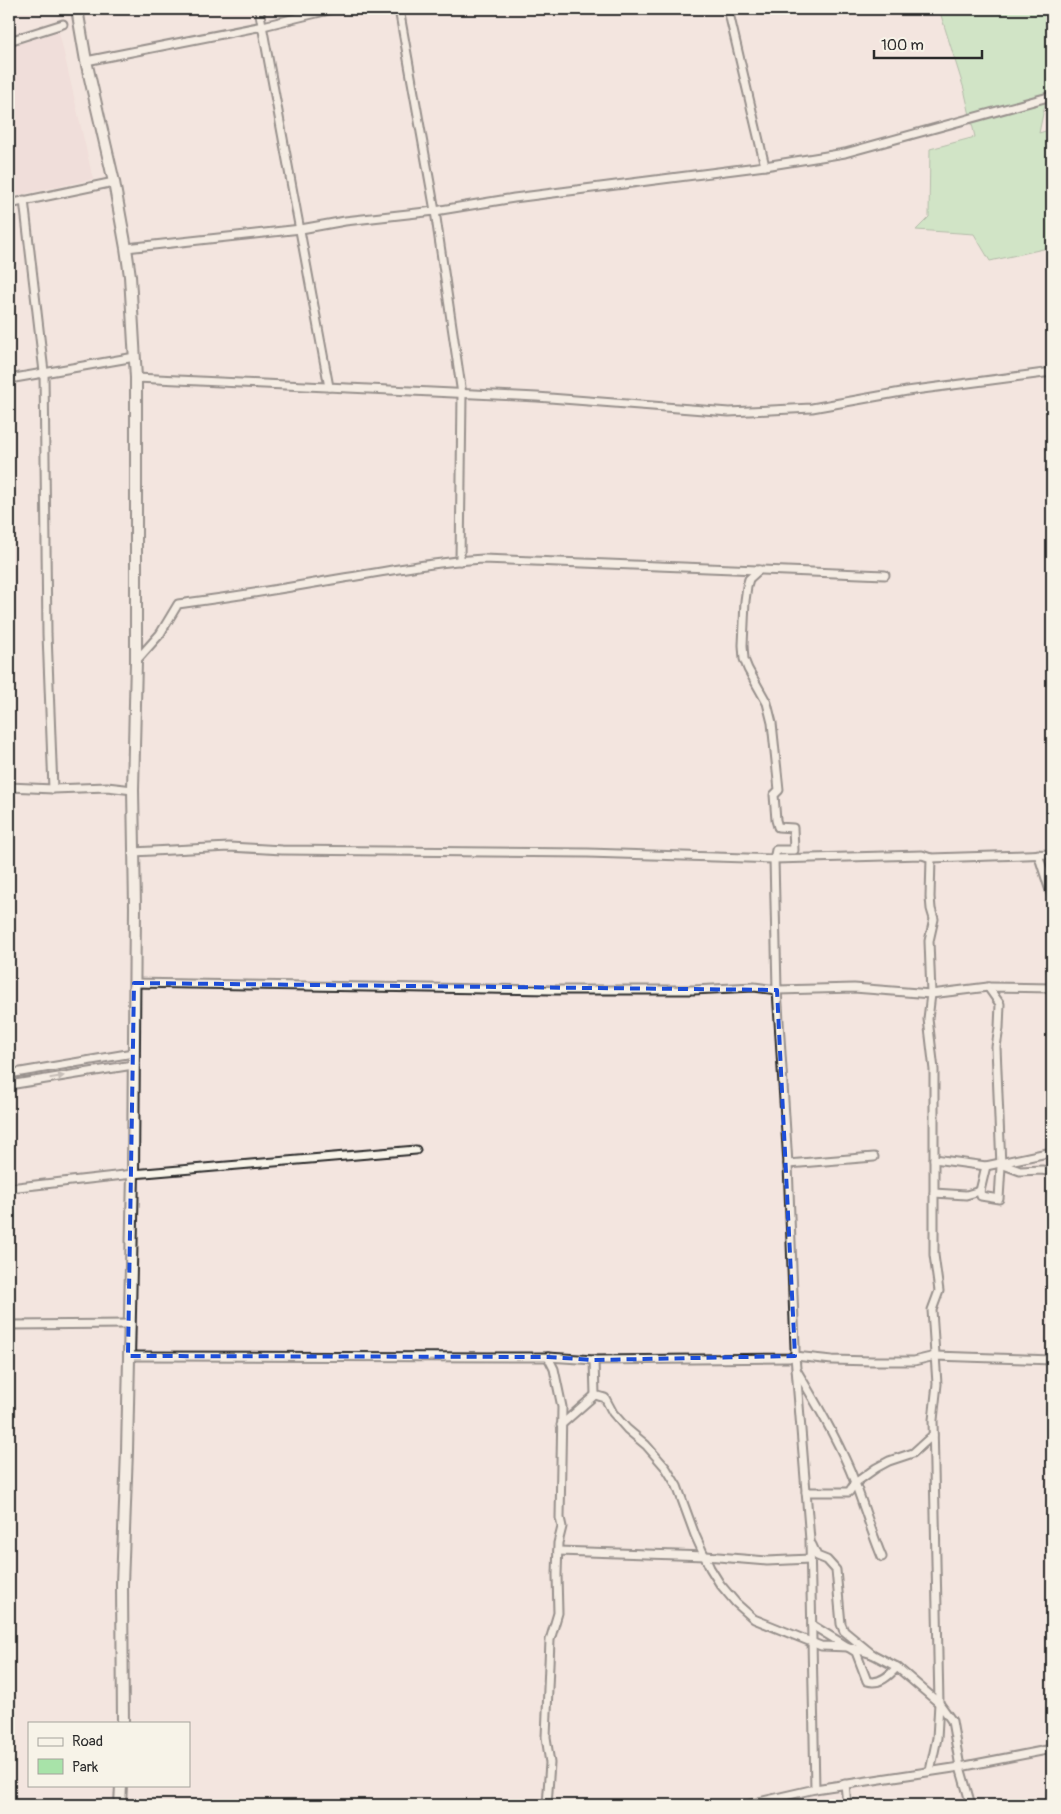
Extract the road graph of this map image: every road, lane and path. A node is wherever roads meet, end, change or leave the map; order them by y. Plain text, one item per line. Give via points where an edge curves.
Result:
1 (77, 9) edge
2 (259, 9) edge
3 (333, 9) edge
4 (398, 9) edge
5 (728, 9) edge
6 (63, 24) dead end
7 (263, 26) junction
8 (9, 41) edge
9 (86, 60) junction
10 (1052, 96) edge
11 (765, 166) junction
12 (114, 182) junction
13 (24, 200) junction
14 (9, 204) edge
15 (435, 211) junction
16 (301, 229) junction
17 (126, 248) junction
18 (135, 357) junction
19 (44, 372) junction
20 (1052, 372) edge
21 (136, 378) junction
22 (9, 379) edge
23 (329, 387) junction
24 (462, 394) junction
25 (460, 560) junction
26 (759, 570) junction
27 (885, 575) dead end
28 (136, 661) junction
29 (9, 787) edge
30 (53, 789) junction
31 (133, 790) junction
32 (133, 852) junction
33 (1038, 854) junction
34 (1052, 854) edge
35 (931, 858) junction
36 (774, 859) junction
37 (1052, 897) edge
38 (134, 984) junction
39 (988, 987) junction
40 (1052, 988) edge
41 (777, 990) junction
42 (931, 994) junction
43 (132, 1053) junction
44 (133, 1065) junction
45 (9, 1074) edge
46 (9, 1085) edge
47 (416, 1150) dead end
48 (1052, 1152) edge
49 (874, 1157) dead end
50 (934, 1159) junction
51 (788, 1164) junction
52 (1000, 1164) junction
53 (986, 1166) junction
54 (1052, 1172) edge
55 (132, 1174) junction
56 (9, 1188) edge
57 (980, 1191) junction
58 (934, 1193) junction
59 (129, 1324) junction
60 (9, 1325) edge
61 (128, 1356) junction
62 (795, 1356) junction
63 (935, 1356) junction
64 (548, 1357) junction
65 (594, 1360) junction
66 (1052, 1360) edge
67 (796, 1368) junction
68 (595, 1395) junction
69 (561, 1425) junction
70 (934, 1436) junction
71 (855, 1483) junction
72 (806, 1492) junction
73 (810, 1540) junction
74 (558, 1552) junction
75 (706, 1556) junction
76 (882, 1558) dead end
77 (810, 1559) junction
78 (812, 1625) junction
79 (812, 1641) junction
80 (849, 1647) junction
81 (872, 1654) junction
82 (897, 1667) junction
83 (939, 1703) junction
84 (123, 1722) edge
85 (1052, 1749) edge
86 (960, 1767) junction
87 (930, 1771) junction
88 (845, 1784) junction
89 (121, 1786) edge
90 (815, 1789) junction
91 (120, 1805) edge
92 (547, 1805) edge
93 (746, 1805) edge
94 (847, 1805) edge
95 (971, 1805) edge

1 - 9 street
2 - 7 street
3 - 7 street
4 - 15 street
5 - 11 street
6 - 8 street
7 - 9 street
7 - 16 street
9 - 12 street
10 - 11 street via 845,154
11 - 15 street
12 - 13 street
12 - 17 street
13 - 14 street
13 - 19 street
15 - 16 street
15 - 24 street
16 - 17 street
16 - 23 street
17 - 18 street
18 - 19 street
18 - 21 street
19 - 22 street
19 - 30 street via 46,634
20 - 24 street via 812,408 729,412
21 - 23 street
21 - 28 street
23 - 24 street
24 - 25 street
25 - 26 street
25 - 28 street via 178,604 160,634
26 - 27 street
26 - 36 street via 749,579 745,601 744,659 767,703 772,723 779,790 774,795 778,827 794,828 794,850 776,850
28 - 31 street
29 - 30 street
30 - 31 street via 107,787
31 - 32 street
32 - 36 street via 230,847
32 - 38 street
33 - 34 street
33 - 35 street
33 - 37 street
35 - 36 street via 922,855
35 - 42 street via 930,897 934,919 929,941
36 - 41 street
38 - 41 street via 552,990 754,987
38 - 43 street
39 - 40 street
39 - 42 street
39 - 52 street via 1000,1004 996,1047
41 - 42 street via 854,988
41 - 51 street
42 - 50 street via 928,1019 934,1070
43 - 44 street
43 - 45 street
46 -> 44 street
44 - 55 street
47 - 55 street
48 - 52 street
49 - 51 street
50 - 53 street
50 - 58 street
51 - 62 street
52 - 53 street
52 - 54 street via 1020,1171
52 - 57 street via 999,1199 981,1196
53 - 57 street
55 - 56 street
55 - 59 street
57 - 58 street via 966,1195
58 - 63 street via 934,1255 939,1291 932,1310
59 - 60 street
59 - 61 street
61 - 64 street
61 - 84 street via 122,1584
62 - 63 street via 914,1361
62 - 65 street
62 - 67 street
63 - 66 street
63 - 70 street
64 - 65 street
64 - 69 street via 554,1369 562,1407
65 - 68 street
67 - 71 street via 827,1422
67 - 72 street
68 - 69 street
68 - 75 street via 605,1398 613,1413 666,1468 677,1486 695,1536
69 - 74 street via 562,1527
70 - 71 street via 912,1453 882,1464
70 - 83 street
71 - 72 street via 845,1493
71 - 76 street
72 - 73 street
73 - 77 street
73 - 81 street via 817,1556 827,1560 836,1570 844,1631
74 - 75 street
74 - 92 street via 558,1613 550,1640
75 - 77 street via 767,1561
75 - 79 street via 720,1584 754,1619
77 - 78 street
78 - 79 street
78 - 80 street
79 - 80 street via 821,1646
79 - 90 street
80 - 81 street
80 - 82 street via 858,1655 864,1677 871,1683 883,1680
81 - 82 street
82 - 83 street
83 - 86 street via 952,1721
83 - 87 street via 937,1738
85 - 86 street
86 - 87 street
86 - 95 street
87 - 88 street
88 - 90 street
88 - 94 street
89 - 91 street
90 - 93 street

